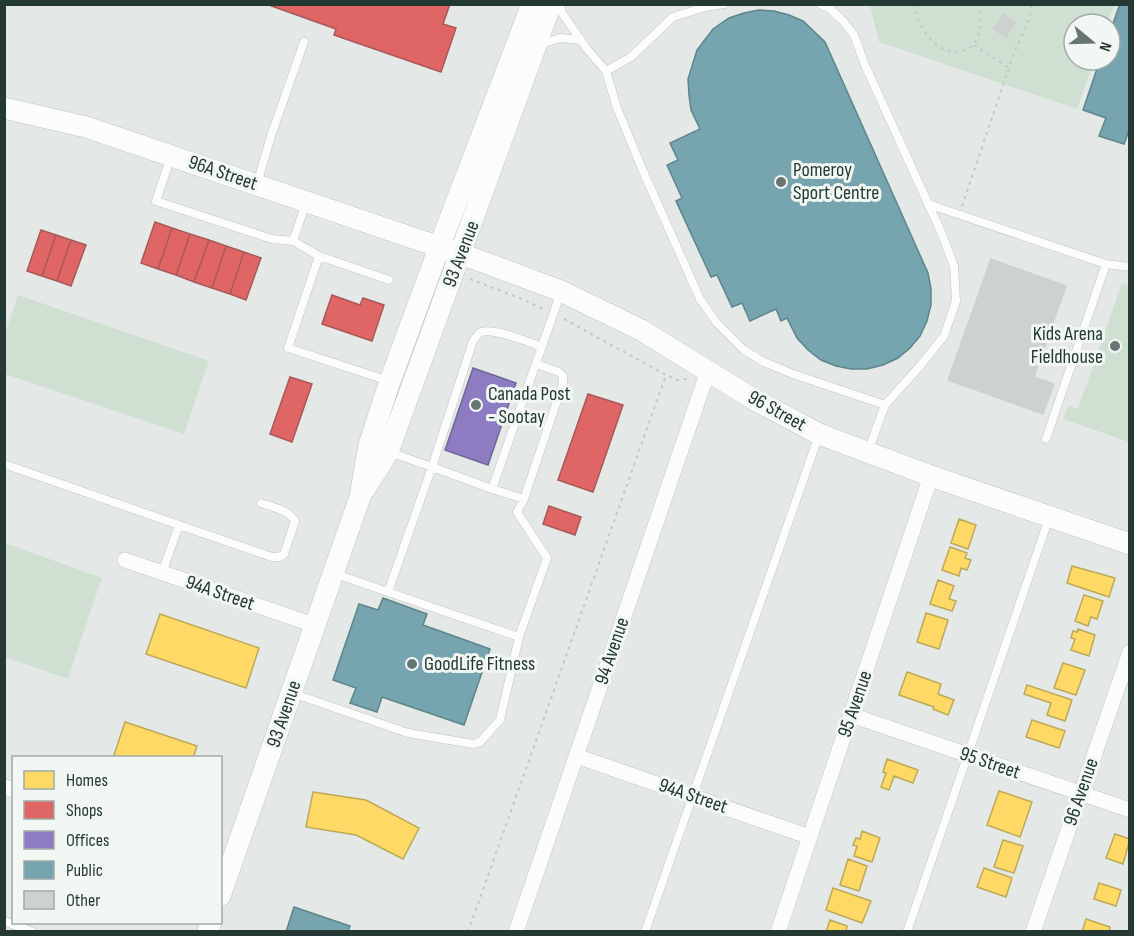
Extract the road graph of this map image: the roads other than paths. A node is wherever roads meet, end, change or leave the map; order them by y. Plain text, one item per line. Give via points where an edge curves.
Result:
1 (532, 4) edge
2 (551, 4) edge
3 (560, 4) edge
4 (724, 4) edge
5 (819, 4) edge
6 (581, 40) junction
7 (304, 42) dead end
8 (537, 46) junction
9 (606, 70) junction
10 (4, 108) edge
11 (171, 155) junction
12 (257, 185) junction
13 (306, 202) junction
14 (928, 204) junction
15 (293, 241) junction
16 (439, 248) junction
17 (461, 255) junction
18 (319, 256) junction
19 (1106, 264) junction
20 (1130, 267) edge
21 (389, 280) dead end
22 (561, 291) junction
23 (542, 347) junction
24 (536, 364) junction
25 (698, 375) junction
26 (390, 381) junction
27 (885, 405) junction
28 (819, 434) junction
29 (1046, 439) dead end
30 (388, 452) junction
31 (868, 453) junction
32 (4, 464) edge
33 (432, 467) junction
34 (931, 476) junction
35 (492, 489) junction
36 (360, 497) junction
37 (524, 499) junction
38 (261, 503) dead end
39 (1050, 517) junction
40 (179, 525) junction
41 (1130, 544) edge
42 (125, 560) dead end
43 (162, 573) junction
44 (333, 573) junction
45 (388, 592) junction
46 (314, 625) junction
47 (519, 637) junction
48 (1130, 652) edge
49 (291, 693) junction
50 (851, 715) junction
51 (967, 755) junction
52 (576, 756) junction
53 (1080, 794) junction
54 (692, 795) junction
55 (1130, 810) edge
56 (810, 837) junction
57 (226, 864) edge
58 (222, 885) edge
59 (4, 921) edge
60 (33, 932) edge
61 (516, 932) edge
62 (645, 932) edge
63 (778, 932) edge
64 (907, 932) edge
65 (1033, 932) edge

1 - 16 main road, 93 Avenue
2 - 8 main road, 93 Avenue
3 - 6 lane
4 - 9 lane via 674,17 631,57
5 - 14 lane via 829,8 854,35
6 - 8 lane via 560,38
6 - 9 lane
7 - 12 lane
8 - 17 main road, 93 Avenue
9 - 27 lane via 643,171 700,299 716,322 744,350 764,362
10 - 11 main road, 96A Street via 86,127
11 - 12 main road, 96A Street
11 - 15 lane via 156,201 272,239
12 - 13 main road, 96A Street
13 - 15 lane
13 - 16 main road, 96A Street
14 - 19 lane
14 - 27 lane via 954,266 956,301 944,336
15 - 18 lane
16 - 17 main road, 96 Street
16 - 26 main road, 93 Avenue
17 - 22 main road, 96 Street
17 - 30 main road, 93 Avenue
18 - 21 lane
18 - 26 lane via 288,348
19 - 20 lane
19 - 29 lane
22 - 23 lane
22 - 25 main road, 96 Street via 640,330
23 - 24 lane
23 - 33 lane via 500,333 478,333
24 - 35 lane
24 - 37 lane via 559,372 563,383
25 - 28 main road, 96 Street
25 - 52 street, 94 Avenue
26 - 36 main road, 93 Avenue via 369,445
27 - 31 lane
28 - 31 main road, 96 Street
28 - 54 lane
30 - 33 lane
30 - 36 main road, 93 Avenue
31 - 34 main road, 96 Street
32 - 40 lane
33 - 35 lane
33 - 45 lane
34 - 39 main road, 96 Street
34 - 50 street, 95 Avenue
35 - 37 lane
36 - 44 main road, 93 Avenue
37 - 47 lane via 517,512 547,558
38 - 40 lane via 295,520 284,554 279,557
39 - 41 main road, 96 Street
39 - 51 lane
40 - 43 lane
42 - 43 street, 94A Street
43 - 46 street, 94A Street
44 - 45 lane
44 - 46 main road, 93 Avenue
45 - 47 lane
46 - 49 main road, 93 Avenue
47 - 49 lane via 500,720 480,742 473,744 408,733
48 - 53 street, 96 Avenue
49 - 57 main road, 93 Avenue
50 - 51 street, 95 Street
50 - 56 street, 95 Avenue
51 - 53 street, 95 Street
51 - 64 lane
52 - 54 street, 94A Street
52 - 61 street, 94 Avenue
53 - 55 street, 95 Street
53 - 65 street, 96 Avenue
54 - 56 street, 94A Street
54 - 62 lane
56 - 63 street, 95 Avenue
57 - 58 main road, 93 Avenue
59 - 60 lane

